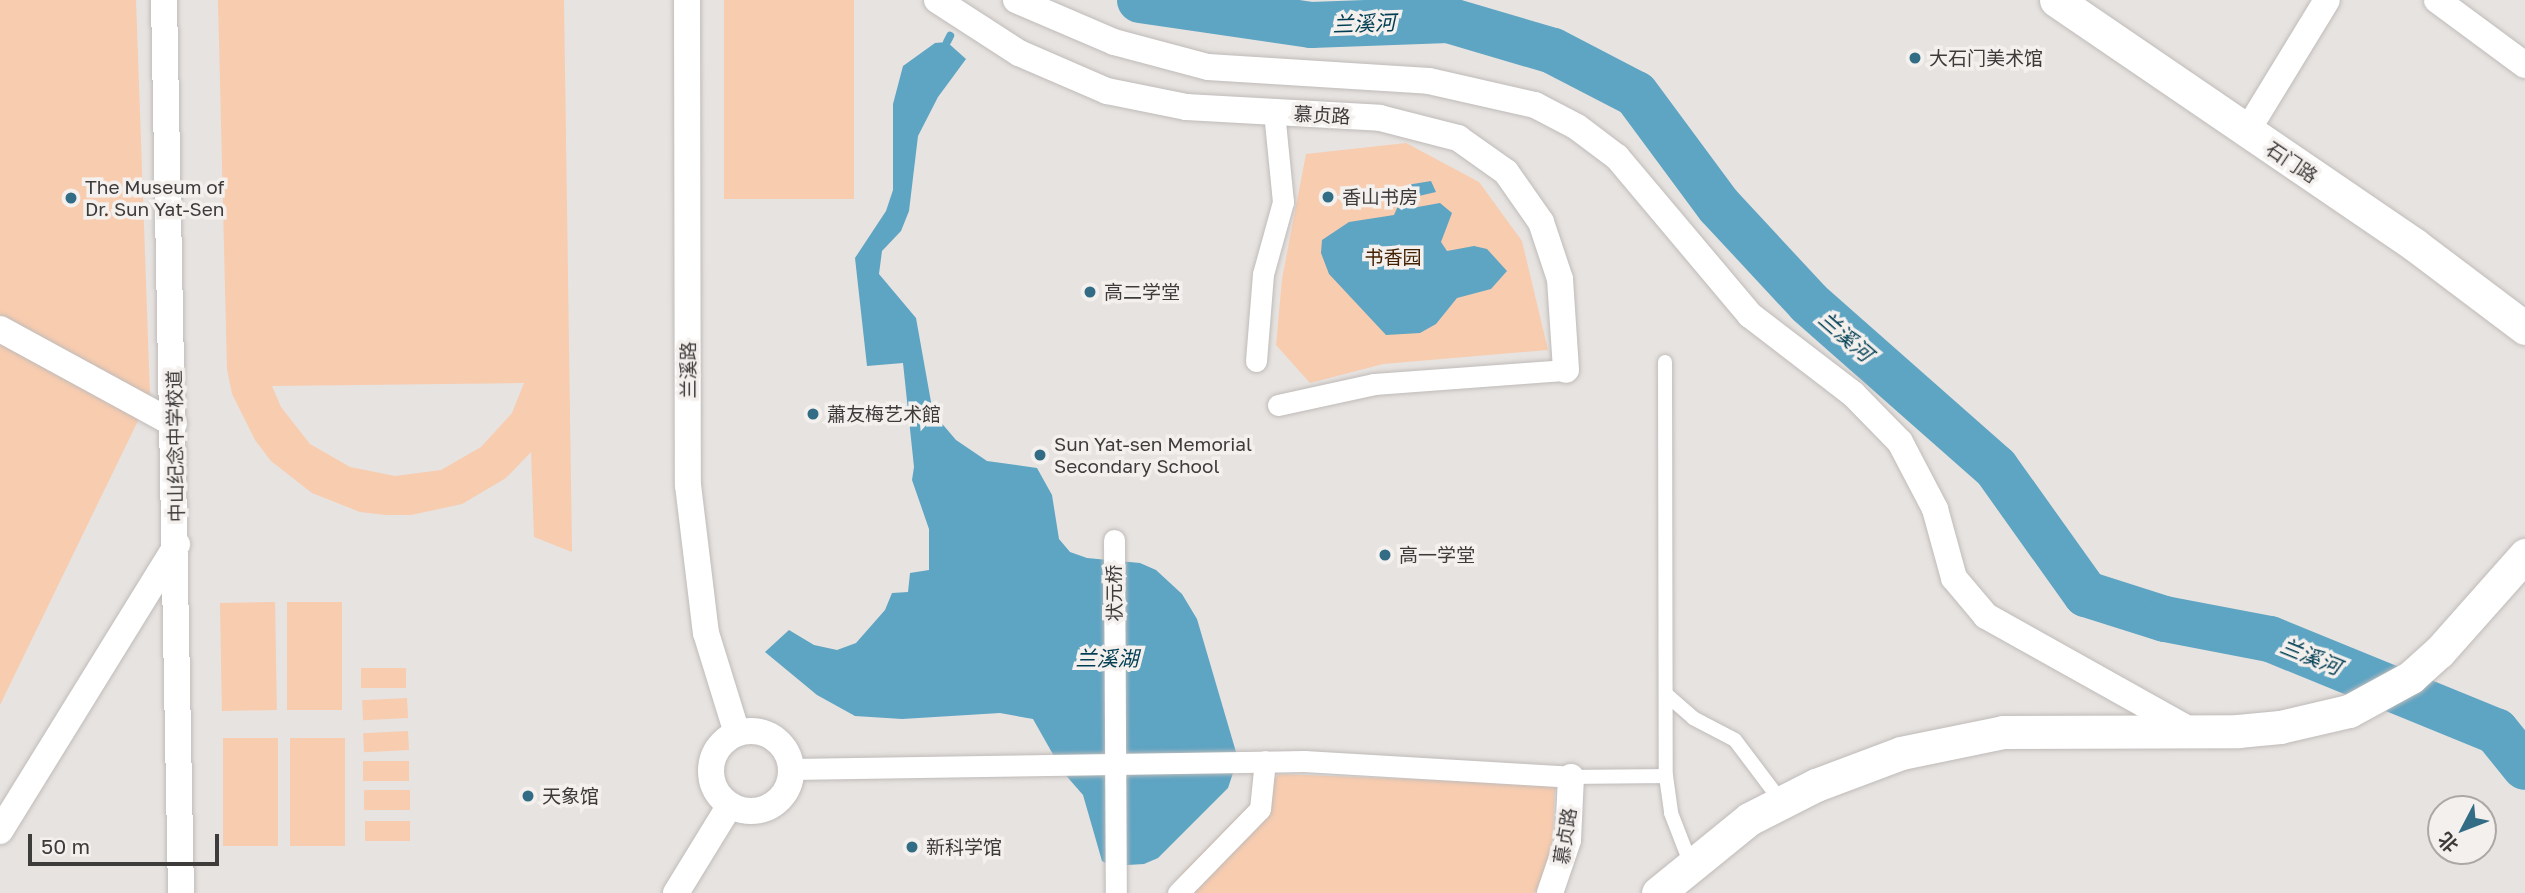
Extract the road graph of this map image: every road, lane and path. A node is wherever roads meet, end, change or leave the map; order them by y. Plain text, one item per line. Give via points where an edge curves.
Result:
1 (164, 0) edge
2 (687, 0) edge
3 (937, 0) edge
4 (1016, 0) edge
5 (2056, 0) edge
6 (2327, 0) edge
7 (2437, 0) edge
8 (2525, 65) edge
9 (1274, 112) junction
10 (2248, 131) junction
11 (2525, 328) edge
12 (0, 329) edge
13 (1256, 361) dead end
14 (1665, 362) dead end
15 (1566, 370) joint
16 (1278, 405) dead end
17 (174, 424) junction
18 (177, 544) junction
19 (1114, 544) dead end
20 (2525, 555) edge
21 (1667, 695) junction
22 (2194, 732) junction
23 (737, 733) junction
24 (1265, 761) junction
25 (1115, 765) junction
26 (792, 769) junction
27 (1666, 776) junction
28 (1571, 777) junction
29 (1781, 801) junction
30 (730, 805) junction
31 (0, 831) edge
32 (1690, 862) junction
33 (1116, 883) edge
34 (181, 893) edge
35 (676, 893) edge
36 (1178, 893) edge
37 (1550, 893) edge
38 (1658, 893) edge

1 - 17 street, 中山纪念中学校道
2 - 23 street, 兰溪路 via 688,485 706,632
3 - 9 street, 慕贞路 via 1019,53 1107,91 1186,107
4 - 22 street via 1114,42 1208,67 1429,81 1535,105 1577,127 1617,157 1750,315 1853,394 1900,442 1935,509 1954,578 1986,616
5 - 10 street, 石门路
6 - 10 street
7 - 8 street
9 - 13 street via 1283,202 1263,274
9 - 15 street, 慕贞路 via 1380,118 1433,128 1458,138 1506,172 1536,213 1553,250 1564,309
10 - 11 street, 石门路 via 2415,245
12 - 17 street
14 - 21 lane
15 - 16 street via 1374,384
17 - 18 street, 中山纪念中学校道
18 - 31 street
18 - 34 street, 中山纪念中学校道
19 - 25 street, 状元桥
20 - 22 street via 2411,677 2348,710 2280,727
21 - 27 lane
21 - 29 lane via 1693,718 1735,740
22 - 29 street via 2058,729 1954,740 1858,767
23 - 26 street via 762,732 773,737 789,757
23 - 30 street via 726,740 712,761 714,786
24 - 25 street
24 - 28 street
24 - 36 street via 1260,809
25 - 26 street
25 - 33 street, 状元桥
26 - 30 street via 785,793 766,809 742,811
27 - 28 lane
27 - 32 lane via 1671,813
28 - 37 street, 慕贞路 via 1568,840
29 - 32 street
30 - 35 street
32 - 38 street

